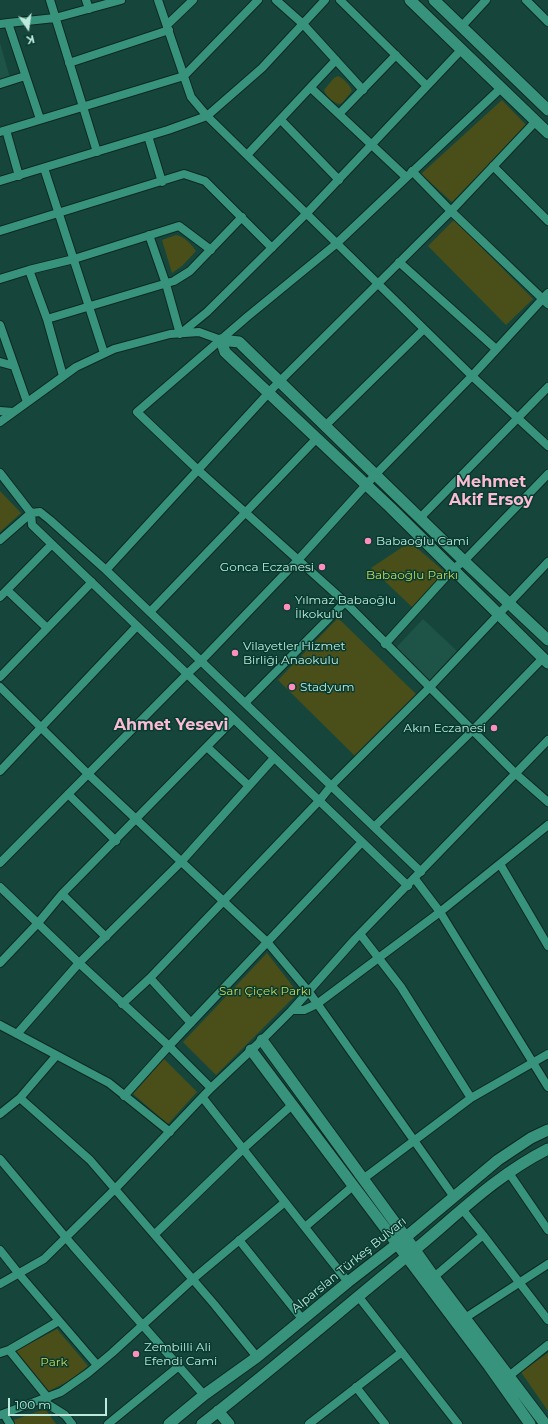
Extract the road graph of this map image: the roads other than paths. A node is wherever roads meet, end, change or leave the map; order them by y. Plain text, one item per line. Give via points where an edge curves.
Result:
1 (50, 0) edge
2 (86, 0) edge
3 (121, 0) edge
4 (158, 0) edge
5 (193, 0) edge
6 (258, 0) edge
7 (276, 0) edge
8 (325, 0) edge
9 (340, 0) edge
10 (410, 0) edge
11 (434, 0) edge
12 (486, 0) edge
13 (526, 0) edge
14 (89, 9) junction
15 (55, 18) junction
16 (548, 22) edge
17 (4, 24) edge
18 (303, 24) junction
19 (462, 26) junction
20 (168, 27) junction
21 (461, 50) junction
22 (396, 55) junction
23 (336, 60) junction
24 (69, 63) junction
25 (26, 76) junction
26 (184, 76) junction
27 (0, 84) edge
28 (427, 86) junction
29 (311, 88) junction
30 (501, 88) junction
31 (363, 90) junction
32 (82, 106) junction
33 (548, 110) edge
34 (339, 114) junction
35 (207, 116) junction
36 (40, 119) junction
37 (281, 120) junction
38 (536, 121) junction
39 (3, 131) edge
40 (548, 133) edge
41 (148, 136) junction
42 (372, 144) junction
43 (97, 152) junction
44 (247, 155) junction
45 (493, 166) junction
46 (44, 168) junction
47 (409, 174) junction
48 (19, 176) junction
49 (338, 180) junction
50 (0, 181) edge
51 (162, 182) junction
52 (450, 210) junction
53 (59, 213) junction
54 (306, 214) junction
55 (242, 217) junction
56 (548, 221) edge
57 (0, 231) edge
58 (149, 235) junction
59 (336, 244) junction
60 (272, 248) junction
61 (211, 250) junction
62 (74, 259) junction
63 (399, 262) junction
64 (29, 270) junction
65 (0, 279) edge
66 (166, 284) junction
67 (377, 284) junction
68 (546, 299) edge
69 (89, 307) junction
70 (47, 320) junction
71 (0, 325) edge
72 (424, 329) junction
73 (180, 334) junction
74 (221, 340) junction
75 (496, 349) junction
76 (104, 353) junction
77 (0, 362) edge
78 (14, 366) junction
79 (63, 376) junction
80 (472, 376) junction
81 (279, 381) junction
82 (548, 387) edge
83 (269, 392) junction
84 (541, 394) junction
85 (548, 401) edge
86 (27, 402) junction
87 (0, 411) edge
88 (13, 412) junction
89 (518, 418) junction
90 (0, 422) edge
91 (325, 426) junction
92 (317, 438) junction
93 (548, 446) edge
94 (198, 470) junction
95 (0, 473) edge
96 (548, 474) edge
97 (376, 475) junction
98 (367, 485) junction
99 (245, 512) junction
100 (31, 513) junction
101 (420, 518) junction
102 (0, 540) edge
103 (52, 544) junction
104 (298, 560) junction
105 (464, 561) junction
106 (548, 562) edge
107 (453, 569) junction
108 (106, 570) junction
109 (92, 582) junction
110 (7, 590) junction
111 (0, 597) edge
112 (345, 602) junction
113 (510, 604) junction
114 (150, 612) junction
115 (500, 615) junction
116 (137, 626) junction
117 (47, 628) junction
118 (548, 640) edge
119 (385, 644) junction
120 (546, 660) edge
121 (201, 661) junction
122 (187, 674) junction
123 (0, 677) edge
124 (0, 687) edge
125 (429, 688) junction
126 (245, 703) junction
127 (234, 719) junction
128 (42, 728) junction
129 (472, 731) junction
130 (548, 740) edge
131 (207, 747) junction
132 (274, 758) junction
133 (0, 771) edge
134 (88, 774) junction
135 (516, 774) junction
136 (249, 786) junction
137 (331, 786) junction
138 (68, 794) junction
139 (319, 802) junction
140 (548, 802) edge
141 (137, 820) junction
142 (548, 825) edge
143 (374, 827) junction
144 (116, 841) junction
145 (362, 842) junction
146 (181, 862) junction
147 (0, 863) edge
148 (500, 864) junction
149 (421, 872) junction
150 (415, 879) junction
151 (408, 886) junction
152 (0, 887) edge
153 (62, 894) junction
154 (223, 902) junction
155 (440, 912) junction
156 (38, 923) junction
157 (360, 934) junction
158 (106, 937) junction
159 (268, 943) junction
160 (548, 946) edge
161 (379, 958) junction
162 (0, 962) edge
163 (79, 963) junction
164 (150, 978) junction
165 (309, 992) junction
166 (122, 1004) junction
167 (317, 1004) junction
168 (292, 1010) junction
169 (191, 1022) junction
170 (0, 1025) edge
171 (17, 1034) junction
172 (262, 1040) junction
173 (169, 1046) junction
174 (251, 1050) junction
175 (548, 1054) edge
176 (56, 1056) junction
177 (532, 1062) junction
178 (548, 1087) edge
179 (211, 1088) junction
180 (124, 1096) junction
181 (20, 1098) junction
182 (203, 1098) junction
183 (471, 1098) junction
184 (292, 1105) junction
185 (0, 1114) edge
186 (548, 1130) edge
187 (170, 1132) junction
188 (414, 1140) junction
189 (243, 1149) junction
190 (548, 1149) edge
191 (0, 1159) edge
192 (509, 1173) junction
193 (363, 1179) junction
194 (353, 1186) junction
195 (116, 1188) junction
196 (454, 1197) junction
197 (285, 1202) junction
198 (462, 1209) junction
199 (305, 1227) junction
200 (548, 1230) edge
201 (155, 1234) junction
202 (483, 1235) junction
203 (66, 1237) junction
204 (406, 1237) junction
205 (240, 1240) junction
206 (397, 1244) junction
207 (0, 1250) edge
208 (415, 1250) junction
209 (406, 1257) junction
210 (548, 1264) edge
211 (19, 1274) junction
212 (434, 1276) junction
213 (193, 1279) junction
214 (348, 1282) junction
215 (520, 1282) junction
216 (0, 1284) edge
217 (358, 1296) junction
218 (465, 1318) junction
219 (303, 1320) junction
220 (548, 1320) edge
221 (59, 1321) junction
222 (142, 1324) junction
223 (548, 1345) edge
224 (9, 1350) junction
225 (402, 1352) junction
226 (0, 1353) edge
227 (257, 1357) junction
228 (98, 1365) junction
229 (179, 1366) junction
230 (509, 1376) junction
231 (356, 1388) junction
232 (204, 1395) junction
233 (45, 1399) junction
234 (218, 1411) junction
235 (2, 1415) edge
236 (10, 1424) edge
237 (72, 1424) edge
238 (108, 1424) edge
239 (169, 1424) edge
240 (202, 1424) edge
241 (229, 1424) edge
242 (309, 1424) edge
243 (385, 1424) edge
244 (458, 1424) edge
245 (530, 1424) edge
246 (544, 1424) edge

1 - 15 street
2 - 14 street
3 - 14 street
4 - 20 street
5 - 20 street
6 - 26 street
7 - 18 street
8 - 18 street
9 - 22 street
10 - 21 main road
11 - 19 main road
12 - 19 street
13 - 16 street
14 - 15 street
15 - 17 street
15 - 24 street
17 - 25 street
18 - 23 street
18 - 35 street via 262,68
19 - 33 main road
20 - 24 street
20 - 26 street
21 - 28 street
21 - 30 main road
22 - 28 street
22 - 31 street
23 - 29 street
23 - 31 street
24 - 32 street
25 - 27 street
25 - 36 street
26 - 32 street
26 - 35 street via 191,96
28 - 42 street
29 - 34 street
29 - 37 street
30 - 38 main road
30 - 47 street
31 - 34 street
32 - 36 street
32 - 43 street
34 - 42 street
35 - 41 street
35 - 44 street
36 - 39 street
37 - 44 street
37 - 49 street
38 - 40 main road
38 - 45 street
39 - 48 street
41 - 43 street
41 - 51 street
42 - 47 street
42 - 49 street
43 - 46 street
44 - 54 street
45 - 52 street
45 - 56 street
46 - 48 street
46 - 53 street
47 - 52 street
47 - 59 street
48 - 50 street
49 - 54 street
51 - 53 street
51 - 55 street via 184,174 205,181
52 - 63 street
52 - 68 street
53 - 57 street
53 - 62 street
54 - 59 street
54 - 60 street
55 - 60 street
55 - 61 street
58 - 61 street via 179,226
58 - 62 street
58 - 66 street
59 - 67 street
59 - 74 street
60 - 73 street via 207,312
61 - 66 street via 190,272
62 - 64 street
62 - 69 street
63 - 67 street
63 - 75 street
64 - 65 street
64 - 70 street
66 - 69 street
66 - 73 street
67 - 72 street
67 - 81 street
68 - 75 street
69 - 70 street
69 - 76 street
70 - 79 street
71 - 78 street
72 - 80 street
72 - 91 street
73 - 74 street via 199,332
73 - 76 street via 170,334
74 - 81 main road via 239,342
74 - 83 main road via 225,352
74 - 94 street via 137,412
75 - 80 street
76 - 79 street
77 - 78 street
78 - 86 street
79 - 86 street
80 - 89 street
80 - 97 street
81 - 83 street
81 - 91 main road
82 - 84 street
83 - 92 main road
83 - 94 street
84 - 85 street
84 - 89 street
86 - 88 street
87 - 88 street
88 - 90 street
89 - 93 street
89 - 101 street
91 - 97 main road
92 - 98 main road
92 - 99 street
94 - 99 street
94 - 108 street
95 - 100 street
96 - 105 street
97 - 98 street
97 - 101 main road
98 - 104 street
98 - 107 main road
99 - 104 street
99 - 114 street
100 - 102 street
100 - 103 street via 32,525
100 - 108 street via 40,512
101 - 105 main road
103 - 109 street
103 - 110 street
104 - 112 street
104 - 121 street
105 - 107 street
105 - 113 main road
106 - 113 street
107 - 115 main road
107 - 119 street
108 - 114 street
109 - 116 street
109 - 117 street
110 - 111 street
110 - 117 street
112 - 119 street
112 - 126 street
113 - 115 street
113 - 118 main road
114 - 121 street
115 - 120 main road
115 - 125 street
116 - 122 street
116 - 128 street
117 - 123 street
119 - 125 street
120 - 129 street
121 - 122 street
121 - 126 street
122 - 127 street
122 - 134 street
124 - 128 street
125 - 129 street
125 - 137 street
126 - 137 street
127 - 131 street
127 - 132 street
128 - 133 street
128 - 134 street
129 - 135 street
129 - 143 street
130 - 135 street
131 - 136 street
131 - 141 street
132 - 136 street
132 - 139 street
134 - 138 street
134 - 141 street
135 - 140 street
135 - 149 street
136 - 146 street
137 - 139 street
137 - 143 street
138 - 144 street
138 - 147 street
139 - 145 street
139 - 154 street
141 - 144 street
141 - 146 street
142 - 148 street
143 - 149 street
144 - 153 street
145 - 151 street
145 - 159 street
146 - 154 street
146 - 158 street
148 - 155 street
148 - 160 street
149 - 150 street
150 - 151 street
150 - 155 street
151 - 157 street
152 - 156 street
153 - 156 street
153 - 158 street
154 - 159 street
154 - 164 street
155 - 161 street
155 - 177 street
156 - 162 street
156 - 163 street
157 - 161 street
157 - 165 street
158 - 163 street
159 - 165 street
159 - 169 street
161 - 167 street
161 - 183 street via 401,987
163 - 166 street
163 - 171 street
164 - 166 street
164 - 169 street
165 - 167 street
165 - 168 street
166 - 173 street
167 - 168 street via 304,1010
167 - 188 street
168 - 172 street
169 - 173 street
170 - 171 street
171 - 176 street
172 - 174 street
172 - 193 main road
173 - 179 street
173 - 180 street
174 - 179 street
174 - 184 main road
175 - 177 street
176 - 180 street via 108,1083
176 - 181 street
177 - 178 street
177 - 183 street
179 - 182 street
180 - 187 street
181 - 185 street
181 - 195 street via 90,1160
182 - 187 street
182 - 189 street
183 - 188 street
184 - 189 street
184 - 194 main road
186 - 196 main road, Alparslan Türkeş Bulvarı via 498,1160
187 - 195 street
188 - 193 street
188 - 196 street
189 - 197 street
189 - 201 street
190 - 192 main road
191 - 203 street
192 - 198 main road
192 - 200 street
193 - 204 main road
194 - 199 street
194 - 206 main road
195 - 201 street
195 - 203 street
196 - 204 main road, Alparslan Türkeş Bulvarı
197 - 199 street
197 - 205 street
198 - 202 street
198 - 208 main road
199 - 214 street
201 - 213 street
202 - 212 street
202 - 215 street
203 - 211 street via 44,1259
203 - 222 street
204 - 206 main road, Alparslan Türkeş Bulvarı
204 - 208 main road
205 - 213 street
205 - 219 street
206 - 209 main road
206 - 214 main road, Alparslan Türkeş Bulvarı
207 - 211 street
208 - 209 main road
208 - 212 main road
209 - 217 main road
209 - 245 main road
210 - 215 street
211 - 216 street
211 - 221 street
212 - 218 main road
213 - 222 street
213 - 227 street
214 - 219 main road, Alparslan Türkeş Bulvarı
215 - 218 street
215 - 220 street
217 - 225 street
217 - 234 main road
218 - 230 main road
219 - 227 main road, Alparslan Türkeş Bulvarı
221 - 224 street
221 - 228 street
222 - 228 street
222 - 229 street
223 - 230 street
224 - 226 street
224 - 233 street
225 - 231 street
225 - 244 street
227 - 232 main road, Alparslan Türkeş Bulvarı
228 - 233 street via 61,1392
229 - 232 street
229 - 238 street
230 - 246 main road
231 - 242 street
231 - 243 street
232 - 239 main road, Alparslan Türkeş Bulvarı
233 - 235 street
233 - 237 street
234 - 240 main road
234 - 241 main road
235 - 236 street

